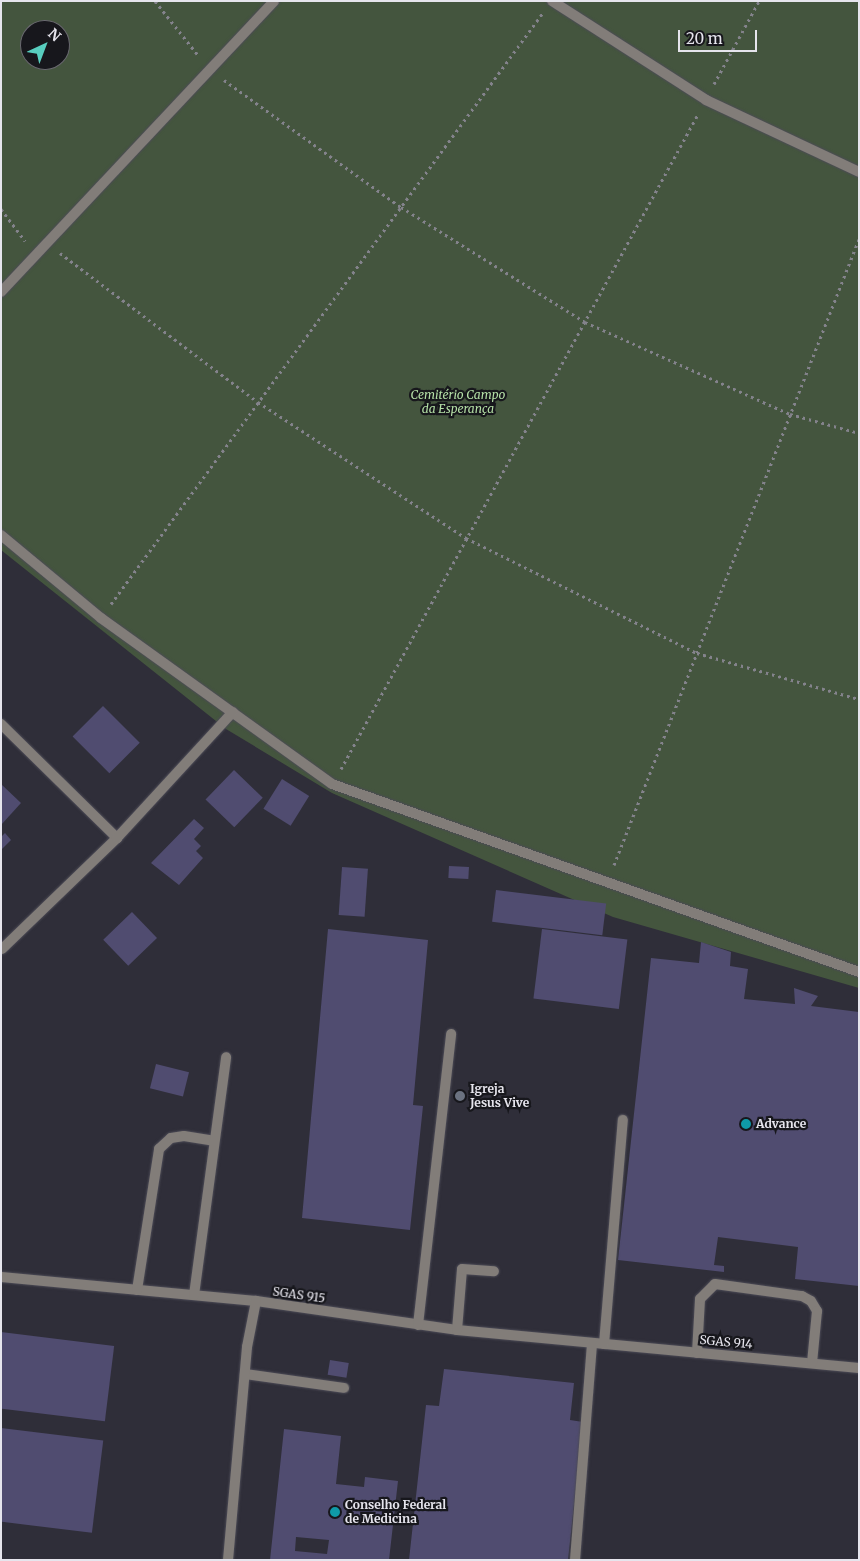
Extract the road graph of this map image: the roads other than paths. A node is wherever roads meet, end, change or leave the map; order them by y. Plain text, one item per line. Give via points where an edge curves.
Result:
1 (274, 1) edge
2 (549, 5) edge
3 (859, 172) edge
4 (1, 292) edge
5 (1, 535) edge
6 (233, 712) junction
7 (1, 724) edge
8 (117, 838) junction
9 (2, 947) edge
10 (859, 972) edge
11 (451, 1034) dead end
12 (226, 1057) dead end
13 (623, 1120) dead end
14 (214, 1141) junction
15 (494, 1271) dead end
16 (1, 1277) edge
17 (136, 1290) junction
18 (194, 1295) junction
19 (256, 1301) junction
20 (418, 1325) junction
21 (457, 1330) junction
22 (592, 1344) junction
23 (604, 1344) junction
24 (697, 1352) junction
25 (812, 1362) junction
26 (859, 1368) edge
27 (245, 1374) junction
28 (344, 1388) dead end
29 (228, 1560) edge
30 (575, 1560) edge

1 - 4 lane
2 - 3 lane via 706,100
5 - 6 lane via 101,618
6 - 8 lane
6 - 10 lane via 332,784
7 - 8 lane
8 - 9 lane
11 - 20 lane
12 - 14 lane
13 - 23 lane
14 - 17 lane via 184,1136 170,1138 159,1149
14 - 18 lane
15 - 21 lane via 462,1269
16 - 17 lane, SGAS 915
17 - 18 lane, SGAS 915
18 - 19 lane, SGAS 915
19 - 20 lane, SGAS 915
19 - 27 lane
20 - 21 lane, SGAS 915
21 - 22 lane, SGAS 915
22 - 23 lane, SGAS 914
22 - 30 lane
23 - 24 lane, SGAS 914
24 - 25 lane, SGAS 914
24 - 25 lane via 700,1299 715,1284 802,1296 811,1301 817,1311
25 - 26 lane, SGAS 914
27 - 28 lane
27 - 29 lane

